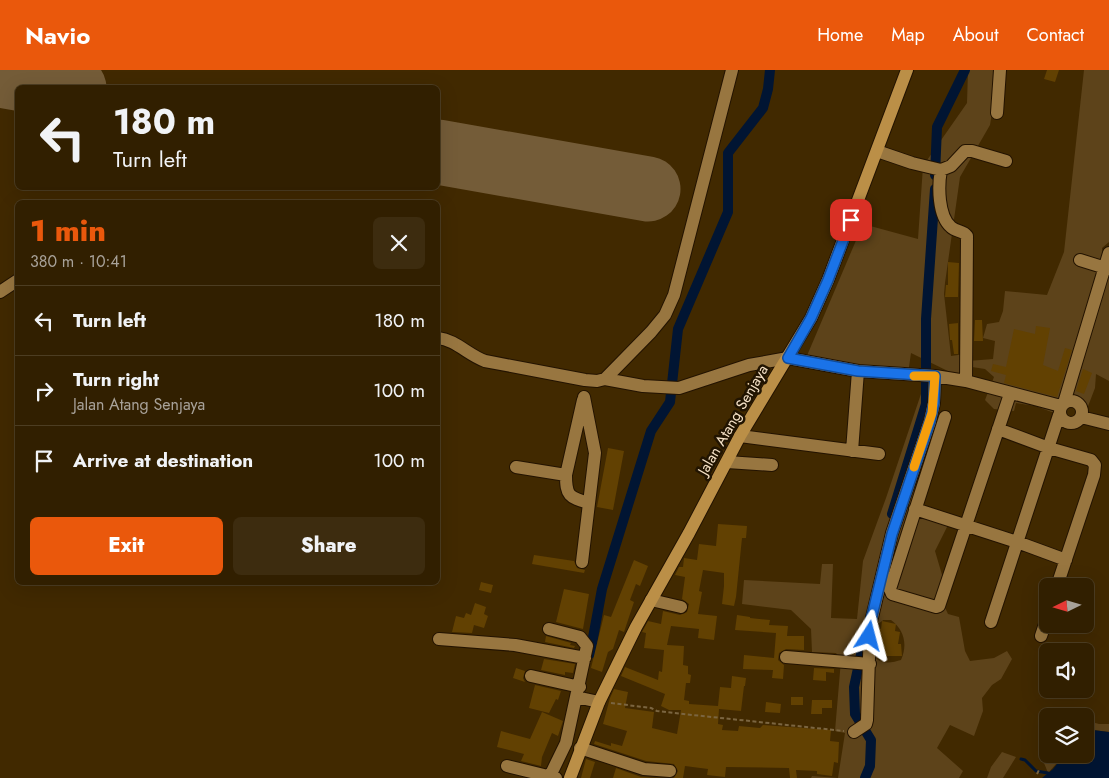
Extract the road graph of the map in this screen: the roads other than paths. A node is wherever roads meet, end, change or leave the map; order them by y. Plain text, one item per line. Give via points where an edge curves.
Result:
1 (732, 70) edge
2 (907, 70) edge
3 (1000, 70) edge
4 (997, 113) dead end
5 (877, 151) junction
6 (1006, 161) dead end
7 (939, 170) junction
8 (1109, 253) edge
9 (1080, 260) dead end
10 (1107, 268) edge
11 (15, 282) edge
12 (0, 292) edge
13 (440, 338) edge
14 (788, 358) junction
15 (858, 371) junction
16 (933, 376) junction
17 (605, 379) junction
18 (585, 380) junction
19 (966, 381) junction
20 (1010, 394) junction
21 (584, 396) junction
22 (1061, 408) junction
23 (945, 417) dead end
24 (1081, 417) junction
25 (1109, 424) edge
26 (998, 428) junction
27 (740, 436) junction
28 (1049, 448) junction
29 (852, 451) junction
30 (879, 454) dead end
31 (727, 462) junction
32 (772, 465) dead end
33 (516, 467) dead end
34 (566, 475) junction
35 (588, 503) junction
36 (915, 510) junction
37 (965, 526) junction
38 (1017, 542) junction
39 (1066, 560) junction
40 (582, 562) dead end
41 (1060, 578) edge
42 (650, 600) junction
43 (681, 606) dead end
44 (991, 622) dead end
45 (549, 629) dead end
46 (1042, 633) edge
47 (1041, 636) dead end
48 (439, 639) dead end
49 (786, 657) dead end
50 (585, 658) junction
51 (864, 664) junction
52 (531, 676) dead end
53 (584, 696) junction
54 (854, 732) road end
55 (580, 748) junction
56 (507, 766) dead end
57 (670, 771) dead end
58 (552, 777) edge
59 (570, 778) edge

1 - 17 street via 674,295 665,315
2 - 5 main road, Jalan Atang Senjaya
3 - 4 street
5 - 7 street
5 - 14 main road, Jalan Atang Senjaya via 828,280
6 - 7 street via 965,151 951,166
7 - 19 street via 938,190 946,221 952,229 967,236
8 - 10 street
9 - 10 street
10 - 22 street
11 - 12 street
13 - 18 street via 485,361
14 - 15 street
14 - 17 street via 749,365 673,388
14 - 27 main road, Jalan Atang Senjaya
15 - 16 street
15 - 29 street
16 - 19 street
16 - 51 street via 934,403 930,421 895,522
17 - 18 street
18 - 21 street
19 - 20 street
20 - 22 street
20 - 26 street
21 - 34 street
21 - 35 street via 595,453
22 - 24 street via 1073,401 1082,410
22 - 24 street via 1063,421 1068,424 1077,422
22 - 28 street
23 - 36 street
24 - 25 street
26 - 28 street
26 - 37 street
27 - 29 street
27 - 31 main road, Jalan Atang Senjaya
28 - 38 street
28 - 39 street via 1091,460 1095,465
29 - 30 street
31 - 32 street
31 - 42 main road, Jalan Atang Senjaya
33 - 34 street
34 - 35 street via 568,493
35 - 40 street
36 - 37 street
36 - 37 street via 890,589 892,594 932,607 939,606
37 - 38 street
38 - 39 street
38 - 44 street
39 - 41 street
42 - 43 street
42 - 53 main road, Jalan Atang Senjaya
45 - 50 street via 580,637 587,646
46 - 47 street
48 - 50 street via 516,644
49 - 51 street
50 - 53 street
51 - 54 street via 866,724
52 - 53 street
53 - 55 main road, Jalan Atang Senjaya
53 - 58 street
55 - 57 street via 644,769
55 - 59 main road, Jalan Atang Senjaya
56 - 58 street

